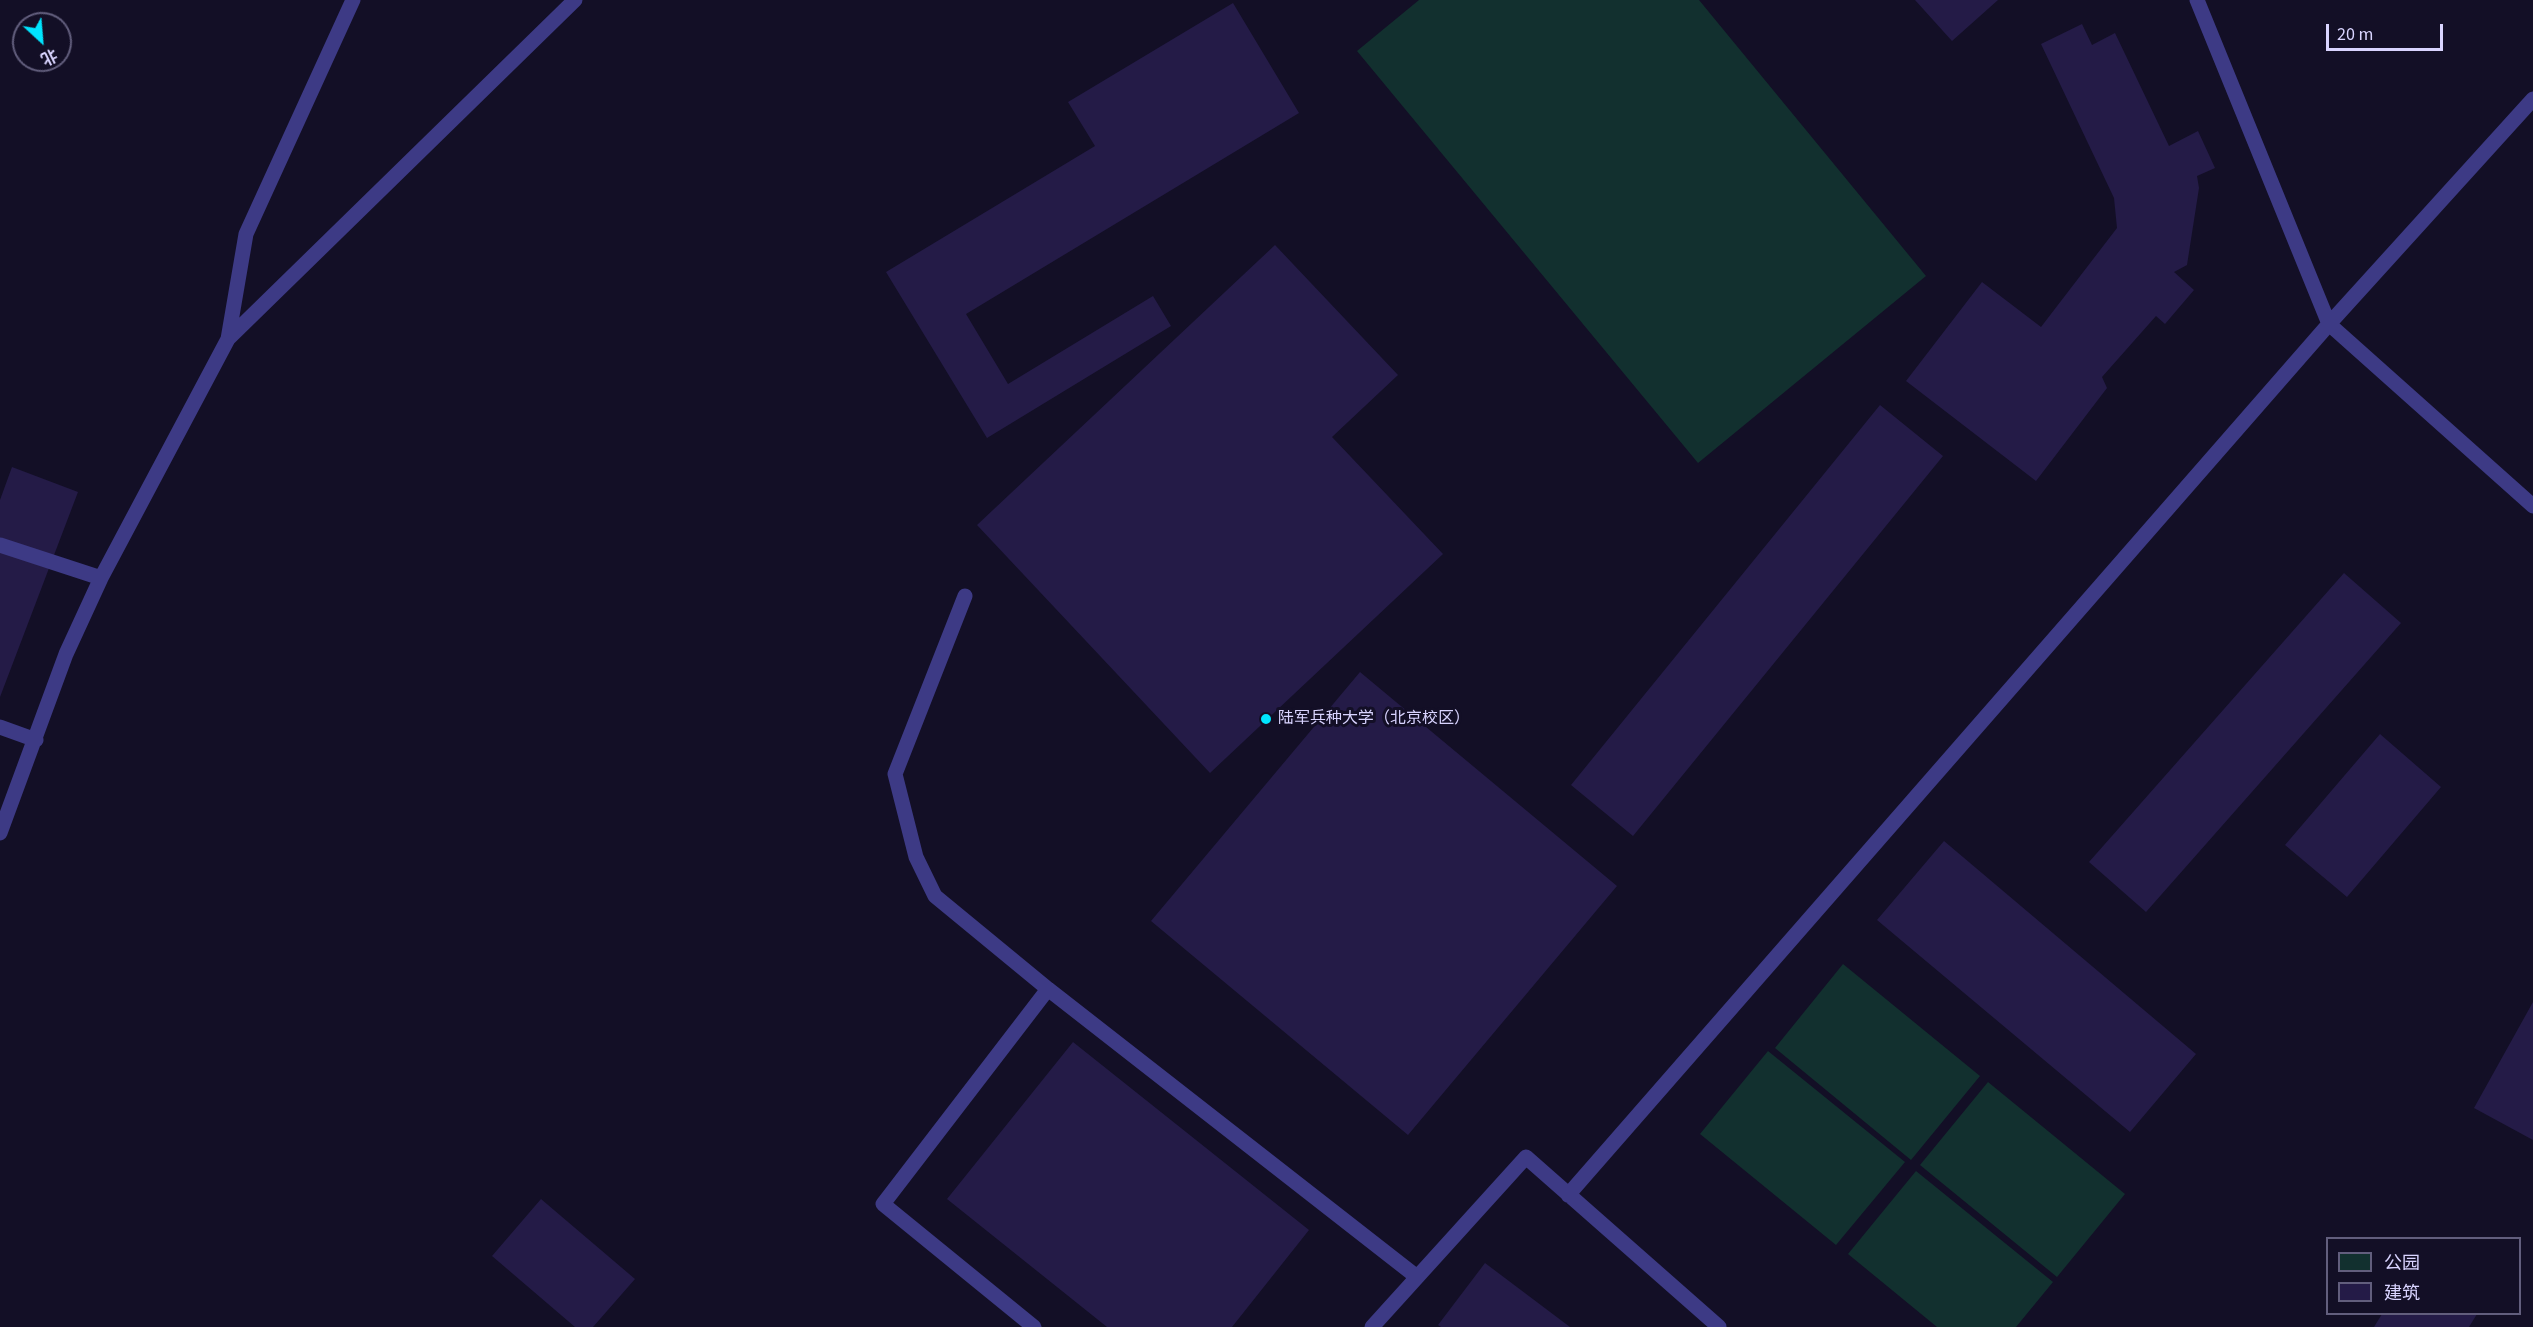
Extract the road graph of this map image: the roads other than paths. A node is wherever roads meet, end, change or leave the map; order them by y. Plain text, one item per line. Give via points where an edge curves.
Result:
1 (353, 0) edge
2 (575, 0) edge
3 (2197, 0) edge
4 (2533, 99) edge
5 (2329, 324) junction
6 (228, 339) junction
7 (2533, 506) edge
8 (0, 544) edge
9 (101, 578) junction
10 (965, 596) dead end
11 (0, 727) edge
12 (36, 740) junction
13 (0, 833) edge
14 (1048, 989) junction
15 (1568, 1195) junction
16 (1417, 1277) junction
17 (1034, 1327) edge
18 (1372, 1327) edge
19 (1719, 1327) edge

1 - 6 lane via 246,234
2 - 6 lane
3 - 5 lane
4 - 5 lane
5 - 7 lane
5 - 15 lane
6 - 9 lane
8 - 9 lane
9 - 12 lane via 66,654
10 - 14 lane via 895,774 916,857 935,897
11 - 12 lane
12 - 13 lane
14 - 16 lane
14 - 17 lane via 883,1204
15 - 16 lane via 1526,1157
15 - 19 lane
16 - 18 lane

